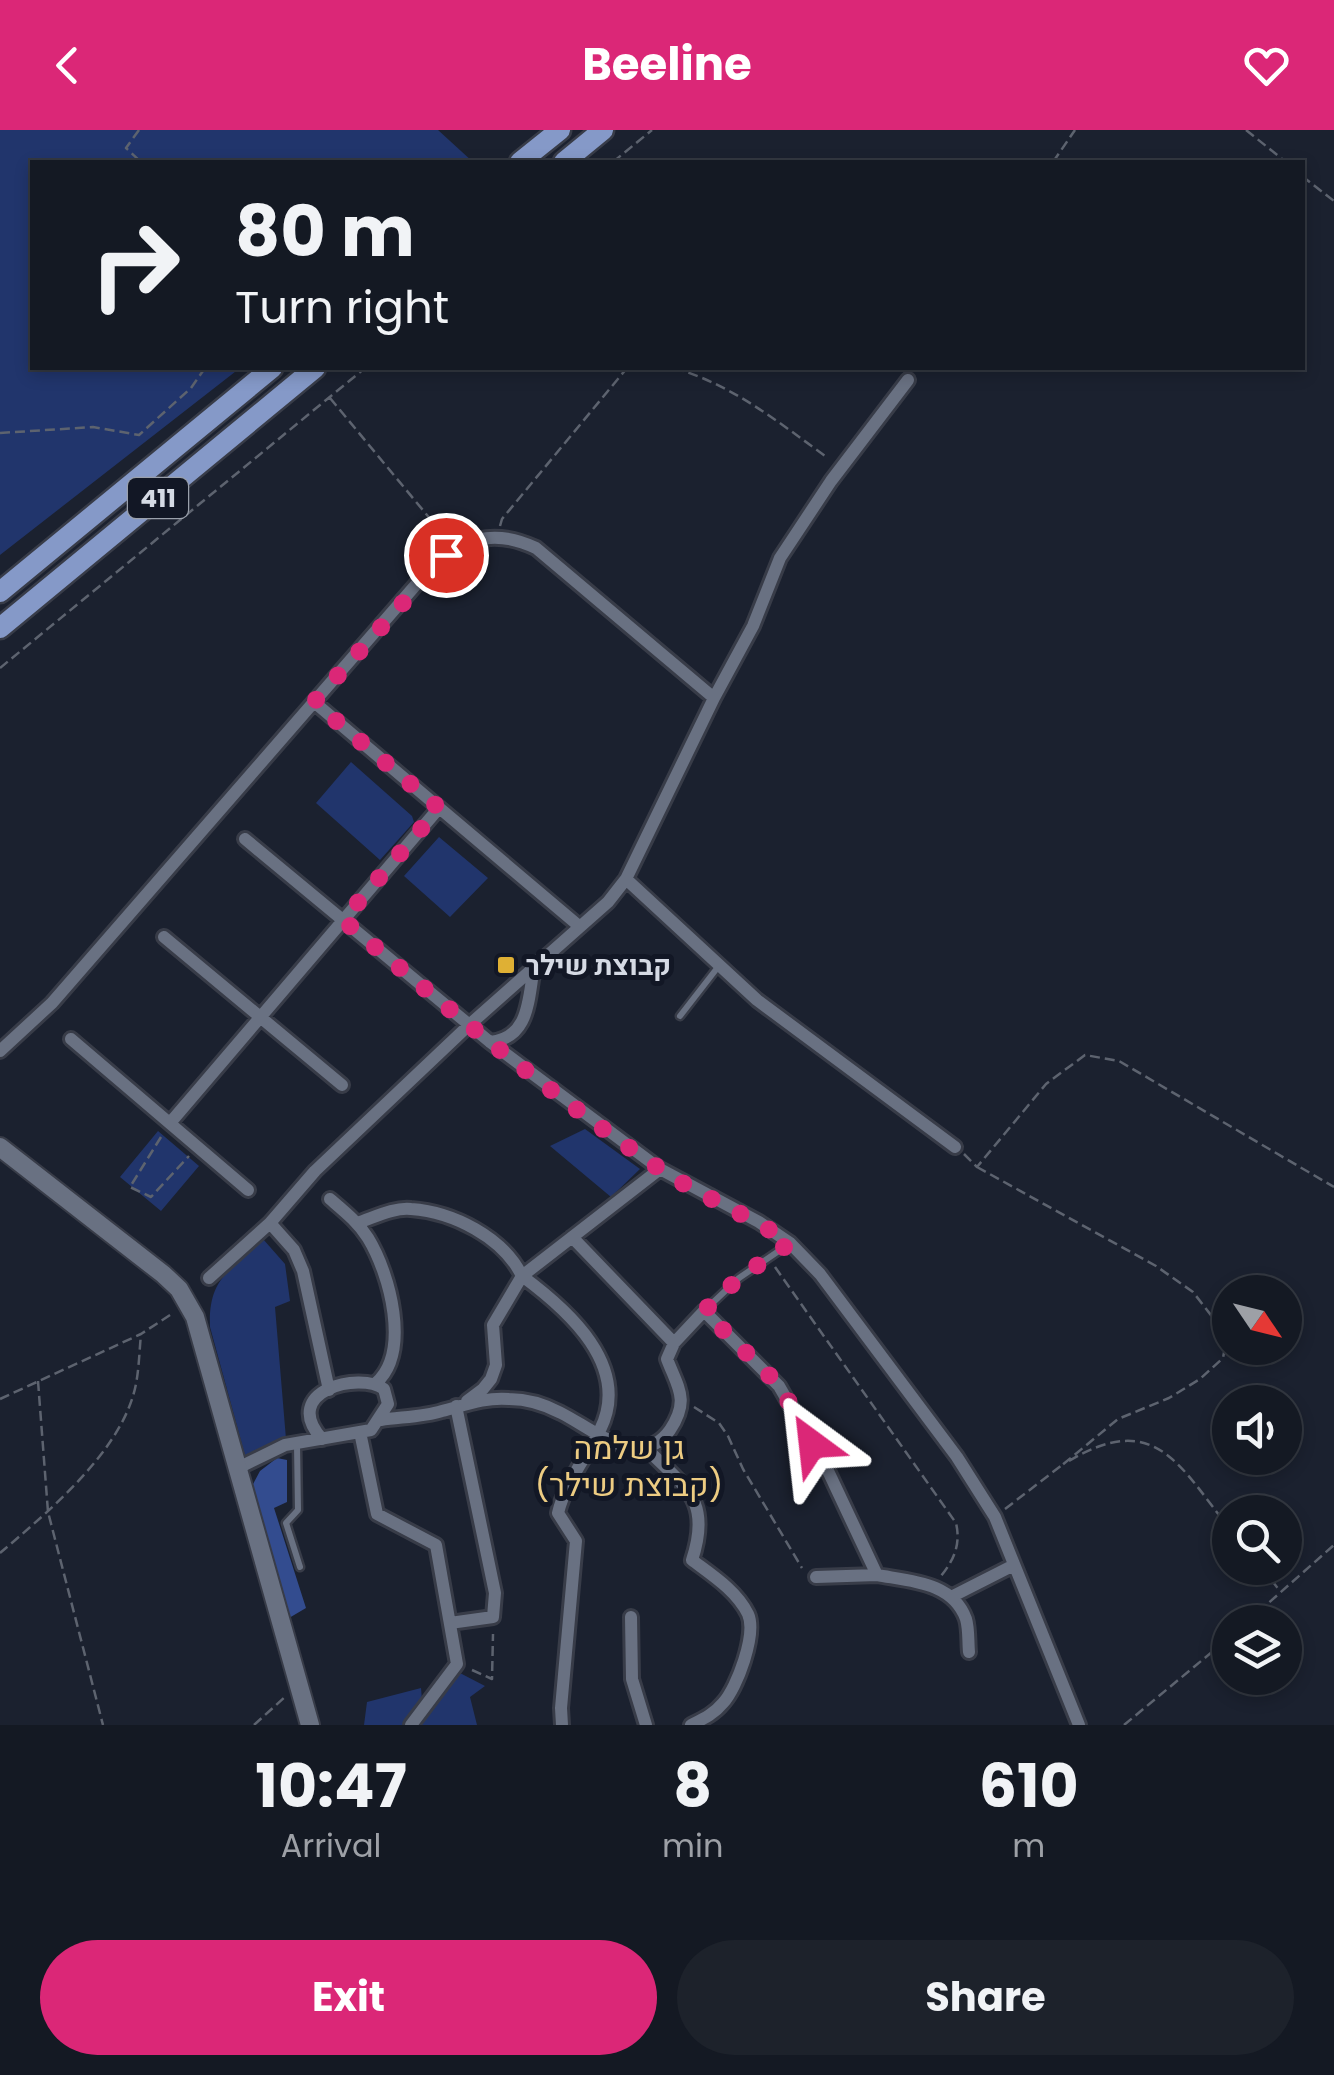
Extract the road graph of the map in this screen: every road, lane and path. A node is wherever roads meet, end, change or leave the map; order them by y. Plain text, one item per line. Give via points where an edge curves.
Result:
1 (139, 130) edge
2 (560, 130) edge
3 (603, 130) edge
4 (652, 130) edge
5 (1075, 130) edge
6 (1246, 130) edge
7 (140, 160) edge
8 (522, 160) edge
9 (566, 160) edge
10 (615, 160) edge
11 (1054, 160) edge
12 (1284, 160) edge
13 (1305, 178) edge
14 (1334, 202) edge
15 (204, 370) edge
16 (270, 370) edge
17 (313, 370) edge
18 (362, 370) edge
19 (625, 370) edge
20 (681, 370) edge
21 (908, 380) dead end
22 (328, 397) junction
23 (0, 433) edge
24 (842, 467) junction
25 (496, 536) junction
26 (456, 549) junction
27 (0, 592) edge
28 (0, 628) edge
29 (0, 668) edge
30 (714, 698) junction
31 (314, 702) junction
32 (439, 808) junction
33 (245, 838) dead end
34 (626, 879) junction
35 (343, 920) junction
36 (580, 926) junction
37 (164, 936) dead end
38 (534, 966) junction
39 (718, 967) junction
40 (680, 1016) dead end
41 (260, 1017) junction
42 (468, 1026) junction
43 (71, 1039) dead end
44 (490, 1042) junction
45 (0, 1051) edge
46 (342, 1085) dead end
47 (170, 1124) junction
48 (0, 1147) edge
49 (198, 1147) junction
50 (955, 1147) joint
51 (977, 1166) junction
52 (660, 1170) junction
53 (1334, 1187) edge
54 (248, 1190) dead end
55 (330, 1199) dead end
56 (270, 1222) junction
57 (357, 1223) junction
58 (572, 1237) junction
59 (790, 1243) junction
60 (769, 1258) junction
61 (522, 1276) junction
62 (209, 1278) dead end
63 (188, 1303) junction
64 (704, 1311) junction
65 (140, 1334) junction
66 (674, 1343) junction
67 (38, 1382) junction
68 (376, 1383) junction
69 (329, 1390) junction
70 (0, 1399) edge
71 (683, 1402) junction
72 (460, 1404) junction
73 (381, 1420) junction
74 (360, 1432) junction
75 (598, 1435) junction
76 (322, 1439) junction
77 (297, 1443) junction
78 (646, 1448) junction
79 (1061, 1466) junction
80 (238, 1468) junction
81 (1212, 1507) edge
82 (48, 1512) junction
83 (995, 1517) junction
84 (1334, 1545) edge
85 (0, 1554) edge
86 (1014, 1564) junction
87 (300, 1566) dead end
88 (877, 1574) junction
89 (816, 1576) joint
90 (1275, 1585) edge
91 (934, 1586) junction
92 (1281, 1592) junction
93 (951, 1597) junction
94 (1266, 1605) edge
95 (493, 1617) junction
96 (631, 1617) dead end
97 (450, 1623) junction
98 (969, 1652) dead end
99 (1212, 1653) edge
100 (457, 1664) junction
101 (299, 1685) junction
102 (103, 1725) edge
103 (254, 1725) edge
104 (310, 1725) edge
105 (411, 1725) edge
106 (562, 1725) edge
107 (646, 1725) edge
108 (691, 1725) edge
109 (1079, 1725) edge
110 (1124, 1725) edge

1 - 7 path via 126,148
2 - 8 main road
3 - 9 main road
4 - 10 path
5 - 11 path
6 - 12 path
13 - 14 path
15 - 23 path via 138,435 94,427
16 - 27 main road, 411
17 - 28 main road, 411
18 - 22 path
19 - 25 path via 502,519
20 - 24 path via 738,393
21 - 24 street
22 - 26 path
22 - 29 path
24 - 30 street via 780,558
25 - 26 street
25 - 30 street via 536,548
26 - 31 street via 427,572
30 - 34 street
31 - 32 street
31 - 45 street via 52,1002
32 - 35 street
32 - 36 street
33 - 35 street
34 - 36 street
34 - 39 street
35 - 41 street
35 - 42 street
36 - 38 street
37 - 41 street
38 - 42 street
38 - 44 street via 527,1012 516,1032
39 - 40 lane
39 - 50 street
41 - 46 street
41 - 47 street
42 - 44 street
42 - 56 street via 314,1171
43 - 47 street
44 - 52 street
47 - 49 street
47 - 49 path via 130,1187 151,1197
48 - 63 street via 163,1274
49 - 54 street
50 - 51 path
51 - 53 path via 1046,1084 1085,1055 1119,1061
51 - 79 path via 1193,1292 1226,1342 1222,1358 1200,1379 1118,1419
52 - 58 street
52 - 59 street
55 - 57 street
56 - 62 street
56 - 69 street via 303,1271
57 - 61 street via 409,1208 461,1221 505,1250
57 - 68 street via 381,1266 396,1340 387,1373
58 - 61 street
58 - 66 street
59 - 60 lane
59 - 83 street via 946,1442
60 - 64 lane
60 - 91 path via 956,1523 952,1562
61 - 72 street via 493,1325 496,1365 490,1379
61 - 75 street via 573,1317 602,1363 608,1403
63 - 65 path
63 - 80 street
64 - 66 street
64 - 88 street via 780,1386
65 - 67 path
65 - 82 path via 126,1417
66 - 71 street via 668,1359
67 - 70 path
67 - 82 path
68 - 69 street
68 - 73 street via 388,1404
69 - 76 street via 307,1408 309,1424
71 - 78 street via 667,1434
71 - 89 path via 719,1423 791,1552
72 - 73 street
72 - 75 street via 534,1402
72 - 95 street
73 - 74 street
74 - 76 street
74 - 97 street via 377,1514 436,1546
75 - 78 street
75 - 106 street via 558,1513 576,1541
76 - 77 street
77 - 80 street
77 - 87 lane via 298,1510 286,1523
78 - 108 street via 694,1496 699,1537 692,1560 728,1588 752,1626 731,1692 713,1714
79 - 81 path via 1108,1444 1144,1441 1171,1456
79 - 83 path
80 - 101 street
82 - 85 path
82 - 102 path
83 - 86 street
84 - 92 path
86 - 93 street
86 - 109 street
88 - 89 street
88 - 91 street
90 - 92 path
91 - 93 street
92 - 94 path
93 - 98 street via 966,1619
95 - 97 street
95 - 100 path via 492,1679
96 - 107 street via 632,1679
97 - 100 street
99 - 110 path
100 - 105 street
101 - 103 path
101 - 104 street

